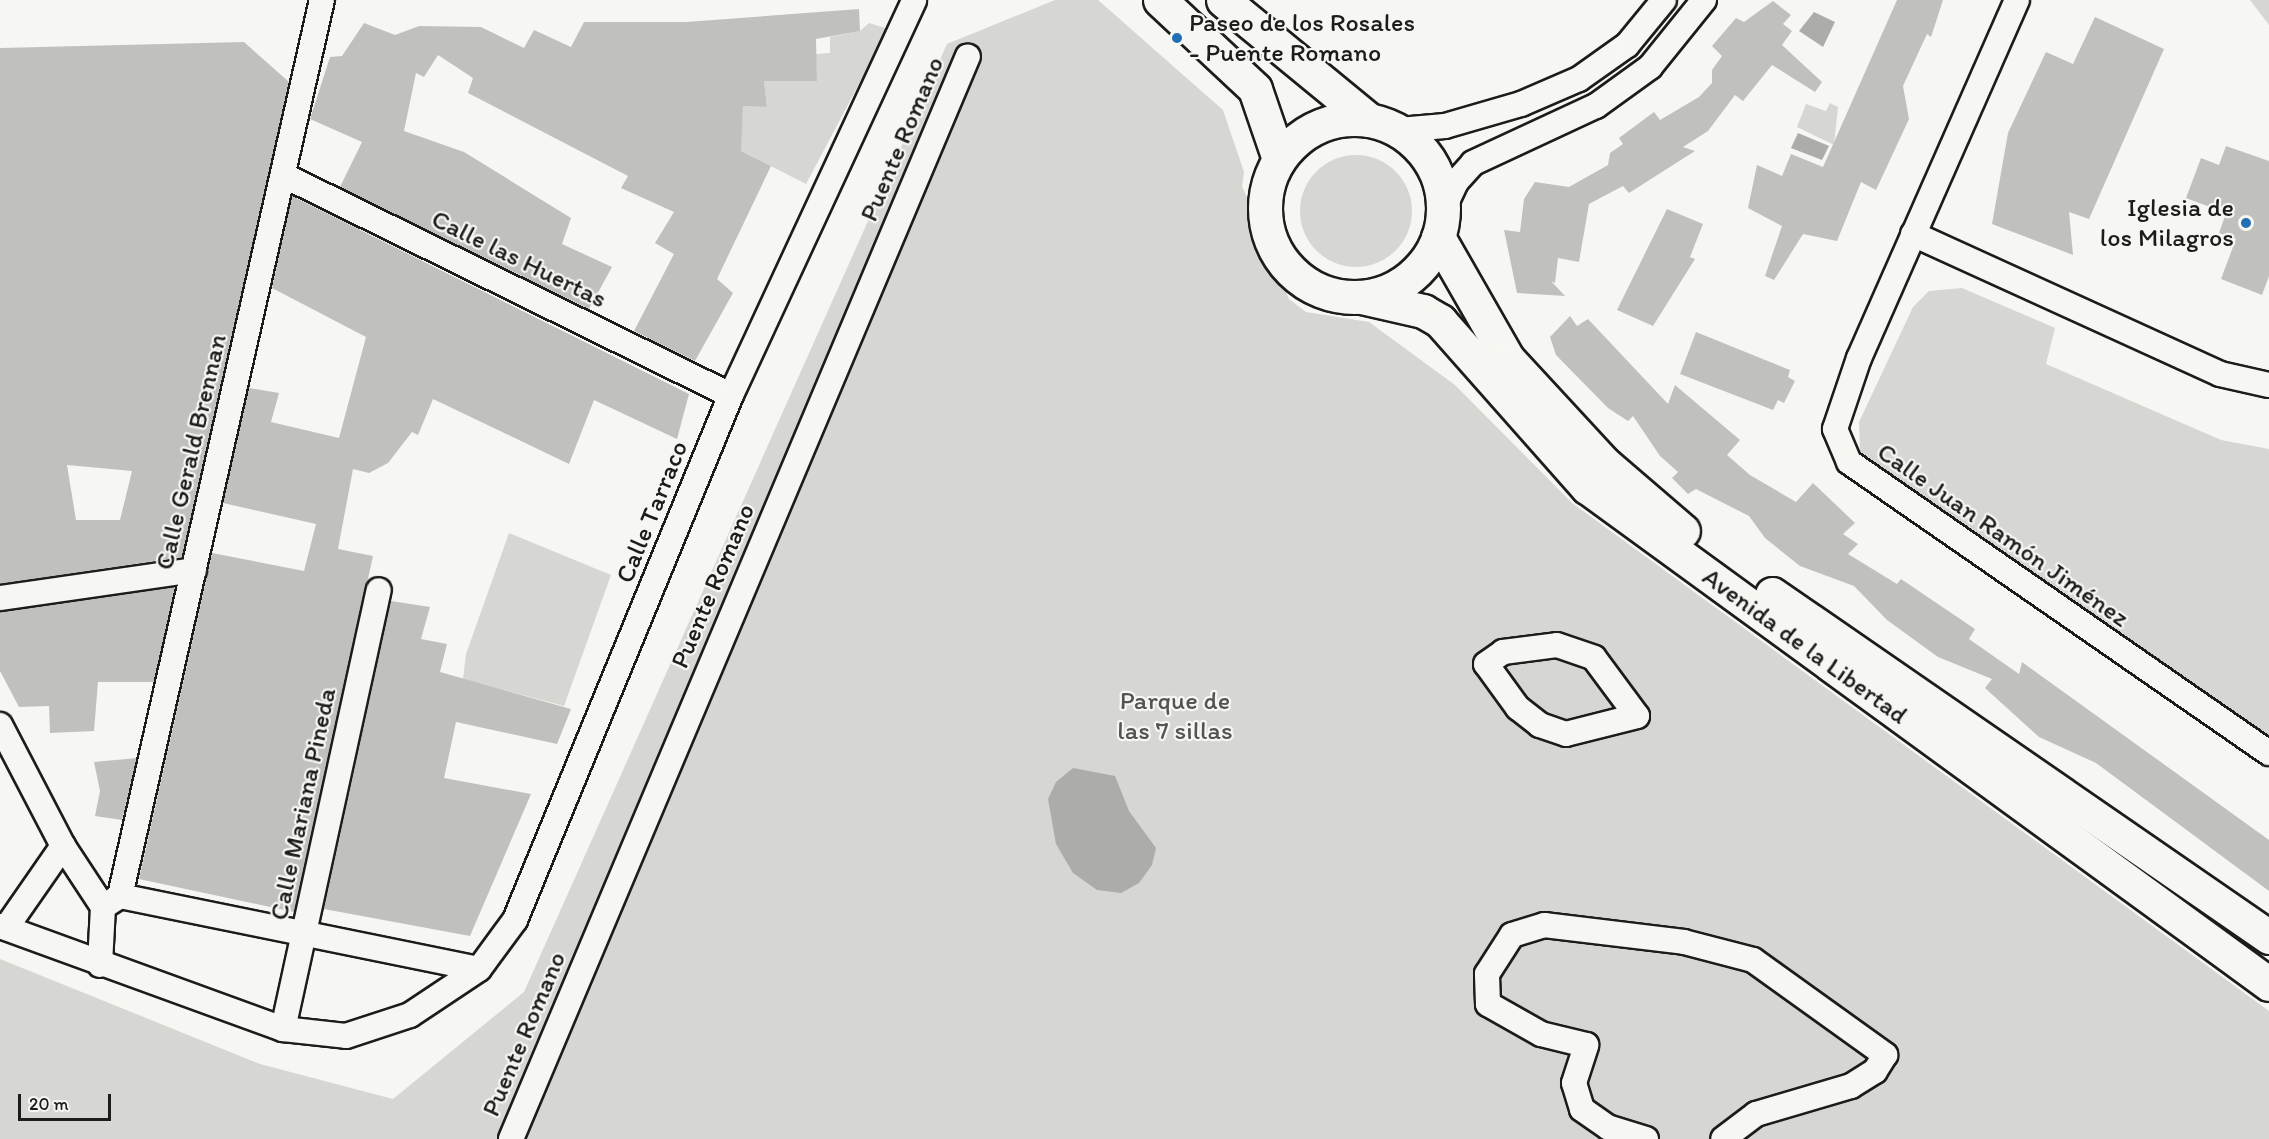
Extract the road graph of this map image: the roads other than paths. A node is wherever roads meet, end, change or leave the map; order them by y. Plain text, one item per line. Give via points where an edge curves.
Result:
1 (322, 0) edge
2 (914, 0) edge
3 (1160, 0) edge
4 (1223, 0) edge
5 (1664, 0) edge
6 (1704, 0) edge
7 (2017, 0) edge
8 (968, 56) dead end
9 (1384, 125) junction
10 (1279, 159) junction
11 (283, 175) junction
12 (1441, 223) junction
13 (1913, 234) junction
14 (1361, 297) junction
15 (2269, 385) edge
16 (731, 395) junction
17 (194, 570) junction
18 (379, 590) dead end
19 (0, 598) edge
20 (1503, 652) joint
21 (0, 725) edge
22 (2269, 753) edge
23 (63, 846) junction
24 (112, 902) junction
25 (3, 927) edge
26 (304, 932) junction
27 (2269, 937) edge
28 (100, 965) junction
29 (479, 969) junction
30 (2269, 984) edge
31 (283, 1029) junction
32 (511, 1139) edge
33 (1646, 1139) edge
34 (1723, 1139) edge

1 - 11 street, Calle Gerald Brennan
2 - 16 street, Calle Tarraco
3 - 10 main road via 1255,89
4 - 9 main road
5 - 9 street via 1627,45 1580,79 1510,108 1445,126
6 - 12 street via 1674,43 1622,90 1491,151 1456,182
7 - 13 street, Calle Juan Ramón Jiménez
8 - 32 street, Puente Romano
9 - 10 main road via 1345,118 1315,126
9 - 12 main road via 1427,156 1438,179
10 - 14 main road via 1265,206 1267,234 1281,261 1304,283 1333,295
11 - 16 street, Calle las Huertas
11 - 17 street, Calle Gerald Brennan
12 - 14 main road via 1410,279
12 - 27 main road, Avenida de la Libertad via 1508,359 1604,463 1655,509
13 - 15 street via 2220,374
13 - 22 street, Calle Juan Ramón Jiménez via 1859,358 1835,429 1849,462
14 - 30 main road, Avenida de la Libertad via 1423,311 1440,321 1587,487
16 - 29 street, Calle Tarraco via 516,920
17 - 19 street
17 - 24 street, Calle Gerald Brennan
18 - 26 street, Calle Mariana Pineda
20 - 20 street via 1486,664 1518,708 1540,725 1566,734 1637,716 1609,671 1579,649 1557,645
21 - 23 street
23 - 24 street
23 - 25 street
24 - 26 street
24 - 28 street, Calle Gerald Brennan
25 - 28 street, Calle Tarraco
26 - 29 street
26 - 31 street, Calle Mariana Pineda
28 - 31 street, Calle Tarraco
29 - 31 street, Calle Tarraco via 410,1014 346,1036
33 - 34 street via 1609,1128 1582,1108 1574,1083 1586,1045 1541,1034 1488,1004 1487,974 1512,935 1544,925 1684,942 1753,960 1885,1055 1875,1071 1851,1086 1756,1114

